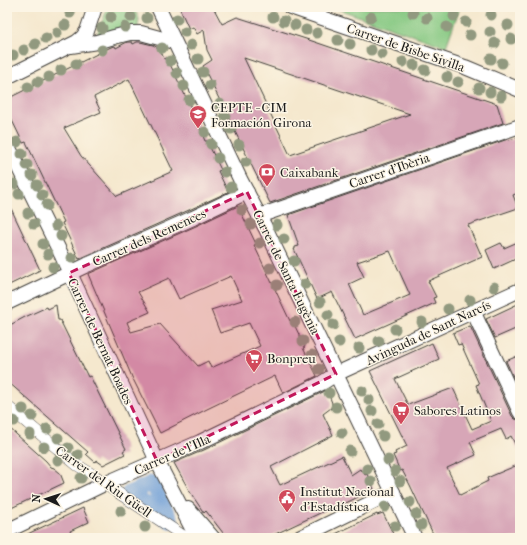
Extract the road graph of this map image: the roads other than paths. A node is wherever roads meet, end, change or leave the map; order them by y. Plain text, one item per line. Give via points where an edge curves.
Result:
1 (95, 7) edge
2 (158, 7) edge
3 (290, 7) edge
4 (174, 42) junction
5 (67, 47) junction
6 (7, 78) edge
7 (520, 90) edge
8 (520, 126) edge
9 (7, 144) edge
10 (247, 192) junction
11 (259, 216) junction
12 (69, 273) junction
13 (520, 290) edge
14 (7, 303) edge
15 (473, 311) junction
16 (336, 374) junction
17 (7, 406) edge
18 (520, 412) edge
19 (156, 461) junction
20 (105, 484) junction
21 (172, 490) junction
22 (394, 492) junction
23 (7, 531) edge
24 (186, 538) edge
25 (197, 538) edge
26 (213, 538) edge
27 (299, 538) edge
28 (415, 538) edge

1 - 5 street via 83,37
2 - 4 street, Carrer de Santa Eugènia
3 - 7 street, Carrer de Bisbe Sivilla via 465,67
4 - 5 street via 140,33 130,33
4 - 10 street, Carrer de Santa Eugènia
5 - 6 street
8 - 11 street, Carrer d'Ibèria
9 - 12 street, Carrer de Bernat Boades
10 - 11 street, Carrer de Santa Eugènia
10 - 12 street, Carrer dels Remences
11 - 16 street, Carrer de Santa Eugènia
12 - 14 street, Carrer dels Remences
12 - 19 street, Carrer de Bernat Boades
13 - 15 street, Avinguda de Sant Narcís
15 - 16 street, Avinguda de Sant Narcís
15 - 18 street
16 - 19 street, Carrer de l'Illa via 200,442
16 - 22 street, Carrer de Santa Eugènia
17 - 20 street, Carrer del Riu Güell via 77,465
19 - 20 street, Carrer de l'Illa
19 - 21 street, Carrer de Bernat Boades
20 - 23 street, Carrer de l'Illa
20 - 24 street, Carrer del Riu Güell
21 - 25 street, Carrer de Bernat Boades
21 - 26 street
22 - 27 street
22 - 28 street, Carrer de Santa Eugènia

